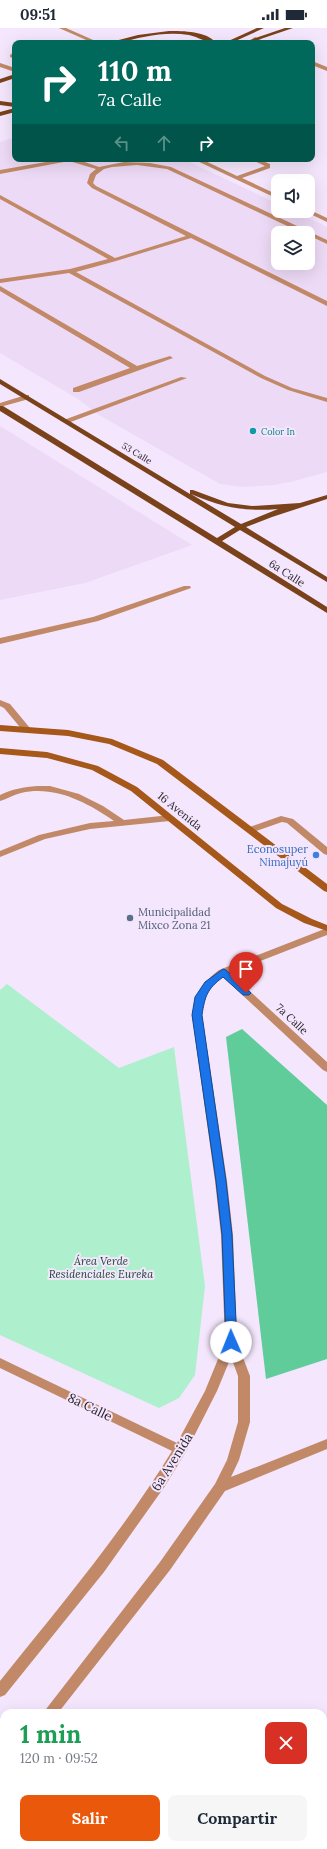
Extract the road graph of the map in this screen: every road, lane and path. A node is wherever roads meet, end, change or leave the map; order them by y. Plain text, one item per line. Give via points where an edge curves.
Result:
1 (62, 28) edge
2 (159, 28) edge
3 (261, 28) edge
4 (290, 28) edge
5 (90, 40) edge
6 (121, 40) edge
7 (125, 40) edge
8 (210, 40) edge
9 (234, 40) edge
10 (254, 40) edge
11 (315, 64) edge
12 (0, 65) edge
13 (12, 69) edge
14 (327, 69) edge
15 (12, 77) edge
16 (0, 81) edge
17 (0, 103) edge
18 (12, 109) edge
19 (12, 111) edge
20 (0, 114) edge
21 (55, 162) edge
22 (80, 162) edge
23 (113, 162) edge
24 (202, 162) edge
25 (259, 162) edge
26 (117, 164) junction
27 (101, 169) junction
28 (0, 172) edge
29 (237, 178) junction
30 (271, 194) edge
31 (0, 197) edge
32 (315, 215) edge
33 (327, 220) edge
34 (293, 226) edge
35 (192, 236) junction
36 (315, 236) edge
37 (327, 242) edge
38 (114, 260) junction
39 (70, 271) junction
40 (0, 281) edge
41 (0, 288) edge
42 (327, 304) edge
43 (170, 358) dead end
44 (136, 368) junction
45 (183, 378) dead end
46 (0, 381) edge
47 (76, 390) dead end
48 (26, 397) junction
49 (327, 400) edge
50 (0, 405) edge
51 (0, 408) edge
52 (65, 421) junction
53 (156, 476) junction
54 (327, 497) edge
55 (300, 505) junction
56 (240, 527) junction
57 (217, 541) junction
58 (264, 541) joint
59 (327, 580) edge
60 (187, 588) dead end
61 (327, 611) edge
62 (0, 641) edge
63 (0, 703) edge
64 (0, 728) edge
65 (27, 730) junction
66 (0, 752) edge
67 (0, 798) edge
68 (170, 818) junction
69 (123, 823) junction
70 (250, 830) junction
71 (327, 852) edge
72 (0, 854) edge
73 (327, 889) edge
74 (327, 929) edge
75 (223, 972) junction
76 (327, 1068) edge
77 (231, 1342) junction
78 (0, 1363) edge
79 (327, 1444) edge
80 (181, 1450) junction
81 (220, 1487) junction
82 (3, 1682) edge
83 (53, 1709) edge

1 - 5 street
2 - 6 main road
3 - 9 main road
4 - 10 main road
7 - 8 main road via 168,31 197,35
11 - 14 street
12 - 13 street
15 - 16 main road
17 - 18 main road
19 - 20 main road
21 - 28 street
22 - 27 street
23 - 26 street
24 - 29 street
25 - 29 street via 268,167
26 - 27 street
26 - 34 street via 142,163 169,168
27 - 35 street via 90,179 94,187
29 - 30 street
31 - 38 street
32 - 33 street
35 - 38 street
35 - 42 street
36 - 37 street
38 - 39 street
39 - 40 street
39 - 49 street via 263,377 290,389
41 - 44 street
43 - 44 street
44 - 47 street
45 - 52 street
46 - 48 main road, 53 Calle
48 - 50 street
48 - 52 main road, 53 Calle
51 - 57 main road
52 - 53 main road, 53 Calle
53 - 55 main road via 210,499 238,507 270,508
53 - 56 main road, 53 Calle
54 - 55 main road
55 - 56 main road
56 - 57 main road
56 - 58 main road, 53 Calle
57 - 61 main road, 6a Calle
58 - 59 main road, 6a Calle
60 - 62 street via 95,619
63 - 65 street via 7,706
64 - 65 main road
65 - 70 main road via 68,733 112,742 140,752 160,762
66 - 68 main road, 16 Avenida via 47,755 95,768 134,789
67 - 69 street via 24,790 55,789 96,804
68 - 69 street
68 - 74 main road, 16 Avenida via 279,906
69 - 72 street via 90,826 42,837
70 - 71 street via 281,819 290,821
70 - 73 main road
74 - 75 street
75 - 76 street, 7a Calle
75 - 77 street via 208,984 200,997 197,1015 226,1227
77 - 80 street, 6a Avenida via 220,1373
77 - 81 street via 244,1376 244,1422 234,1460
78 - 80 street, 8a Calle
79 - 81 street
80 - 82 street, 6a Avenida via 140,1512 75,1598
81 - 83 street via 166,1566

